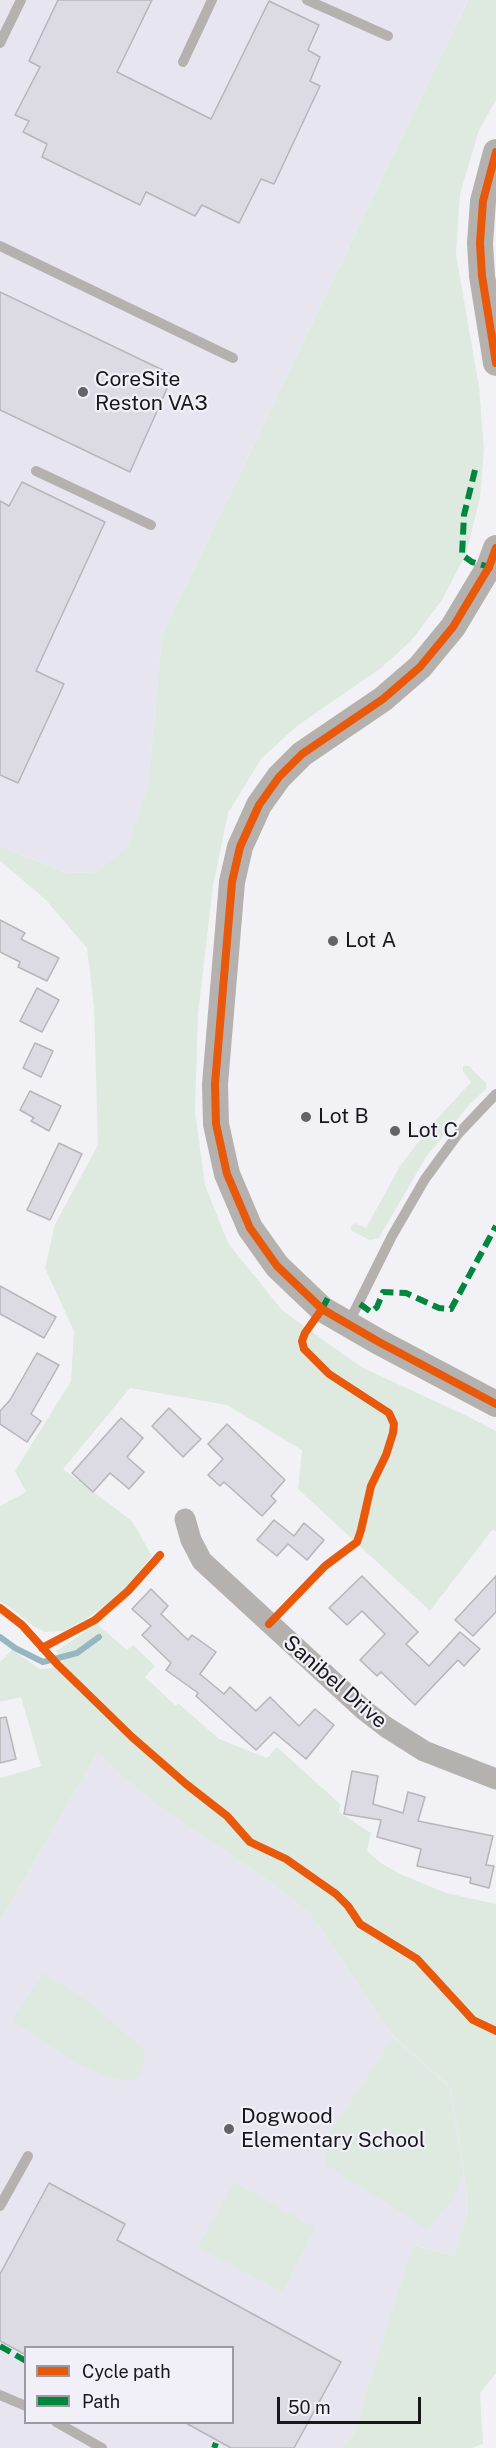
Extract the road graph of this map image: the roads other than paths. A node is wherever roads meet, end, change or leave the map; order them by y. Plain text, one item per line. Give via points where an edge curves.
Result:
1 (21, 0) edge
2 (212, 0) edge
3 (307, 0) edge
4 (388, 36) dead end
5 (0, 43) edge
6 (183, 62) dead end
7 (496, 152) edge
8 (0, 246) edge
9 (233, 358) dead end
10 (496, 363) edge
11 (36, 471) dead end
12 (151, 525) dead end
13 (496, 548) edge
14 (496, 1094) edge
15 (348, 1324) junction
16 (496, 1404) edge
17 (185, 1519) dead end
18 (496, 1779) edge
19 (28, 2156) dead end
20 (0, 2206) edge
21 (0, 2395) edge
22 (24, 2405) edge
23 (60, 2424) edge
24 (102, 2448) edge

1 - 5 lane
2 - 6 lane
3 - 4 lane
7 - 10 street via 483,201 480,243
8 - 9 lane
11 - 12 lane
13 - 15 street via 457,620 420,667 383,699 302,754 273,784 248,827 234,870 215,1084 222,1157 243,1214 267,1254 309,1299
14 - 15 lane via 458,1134 425,1179
15 - 16 street
17 - 18 street, Sanibel Drive via 202,1561 364,1710 424,1751
19 - 20 lane
21 - 22 lane
23 - 24 lane

